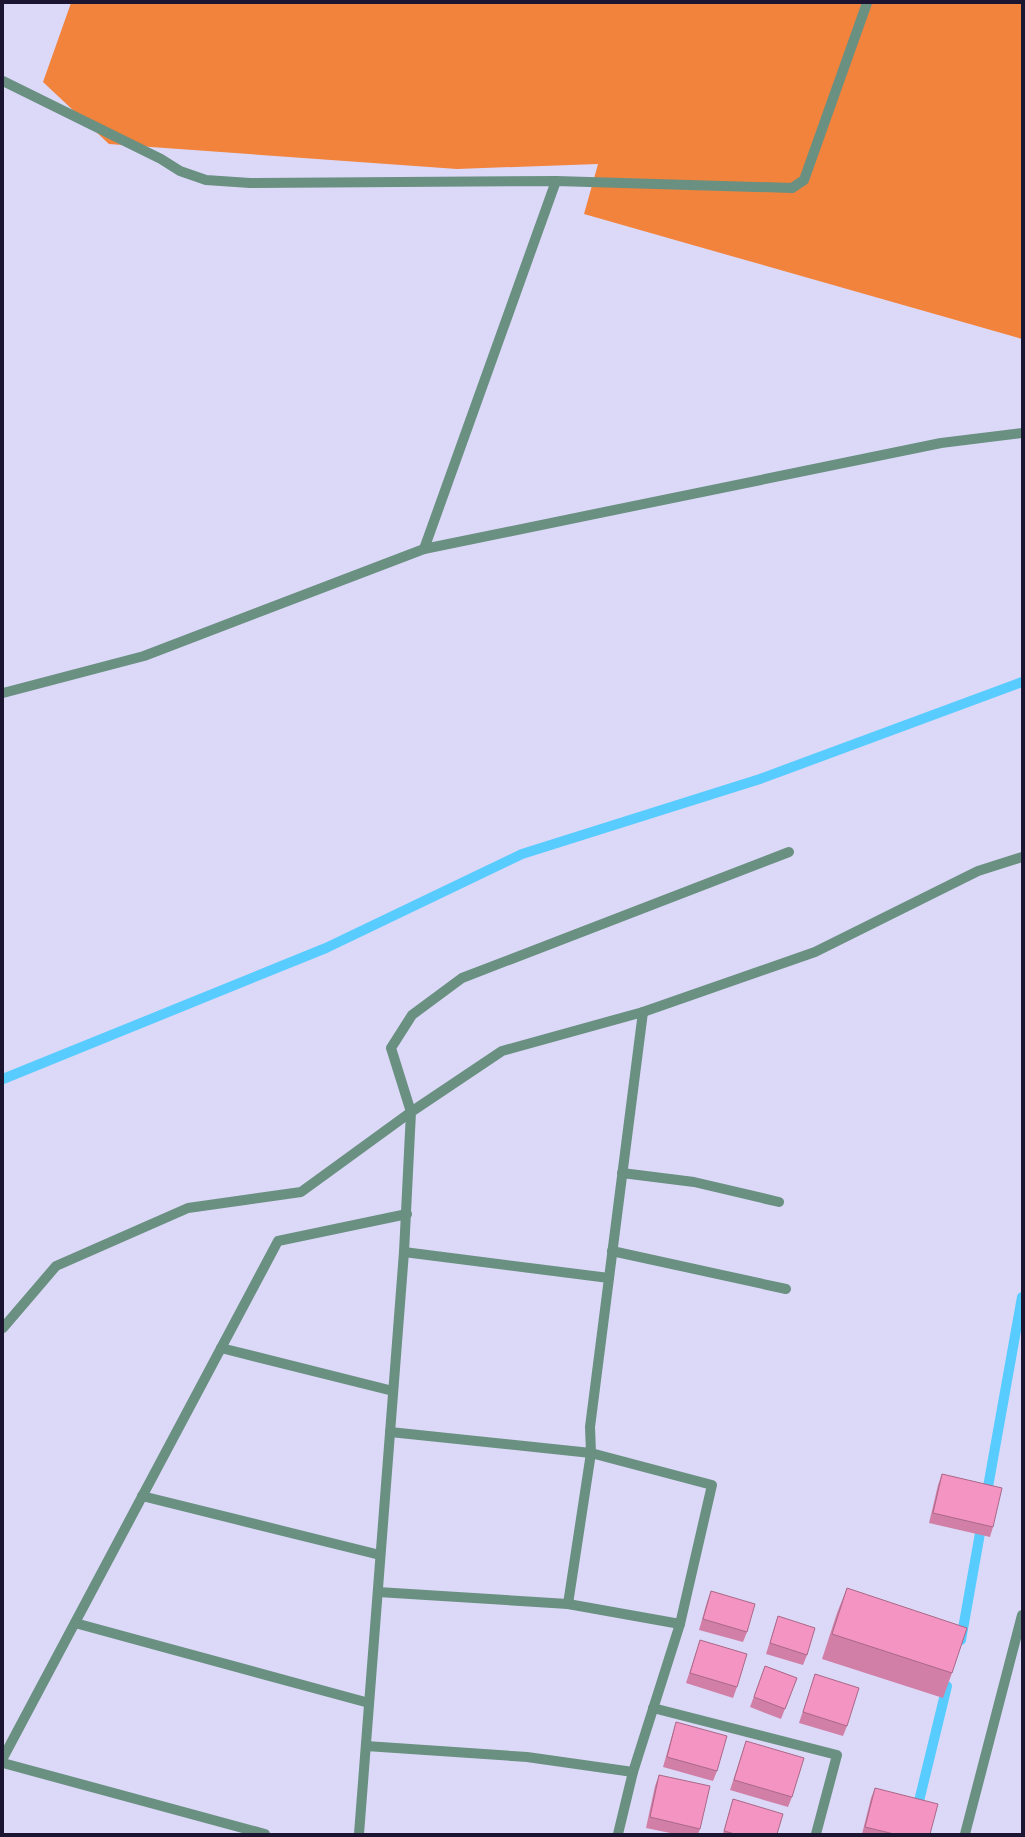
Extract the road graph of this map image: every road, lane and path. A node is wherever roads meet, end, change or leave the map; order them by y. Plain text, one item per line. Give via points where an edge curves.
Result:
1 (867, 3) edge
2 (3, 81) edge
3 (556, 181) junction
4 (1022, 433) edge
5 (424, 549) junction
6 (3, 693) edge
7 (789, 852) dead end
8 (1022, 857) edge
9 (643, 1012) junction
10 (411, 1112) junction
11 (622, 1173) junction
12 (779, 1202) dead end
13 (407, 1214) junction
14 (612, 1251) junction
15 (404, 1252) junction
16 (609, 1278) junction
17 (786, 1289) dead end
18 (3, 1328) edge
19 (221, 1348) junction
20 (393, 1391) junction
21 (390, 1432) junction
22 (591, 1453) junction
23 (142, 1496) junction
24 (380, 1555) junction
25 (378, 1592) junction
26 (568, 1604) junction
27 (1022, 1615) edge
28 (75, 1623) junction
29 (680, 1624) junction
30 (369, 1703) junction
31 (653, 1708) junction
32 (366, 1746) junction
33 (3, 1758) edge
34 (3, 1763) edge
35 (633, 1772) junction
36 (265, 1834) edge
37 (359, 1834) edge
38 (618, 1834) edge
39 (816, 1834) edge
40 (965, 1834) edge

1 - 3 street via 804,180 792,188
2 - 3 street via 161,159 180,171 206,180 250,184
3 - 5 street
4 - 5 street via 941,443
5 - 6 street via 144,656
7 - 10 street via 462,978 412,1015 391,1048
8 - 9 street via 978,871 815,952
9 - 10 street via 502,1051
9 - 11 street
10 - 13 street
10 - 18 street via 301,1192 188,1208 56,1266
11 - 12 street via 694,1182
11 - 14 street
13 - 15 street
13 - 19 street via 278,1241
14 - 16 street
14 - 17 street
15 - 16 street
15 - 20 street
16 - 22 street via 590,1427
19 - 20 street
19 - 23 street
20 - 21 street
21 - 22 street
21 - 24 street
22 - 26 street
22 - 29 street via 712,1485
23 - 24 street
23 - 28 street
24 - 25 street
25 - 26 street
25 - 30 street
26 - 29 street
27 - 40 street
28 - 30 street
28 - 33 street
29 - 31 street
30 - 32 street
31 - 35 street
31 - 39 street via 837,1755
32 - 35 street via 527,1757
32 - 37 street
34 - 36 street
35 - 38 street

